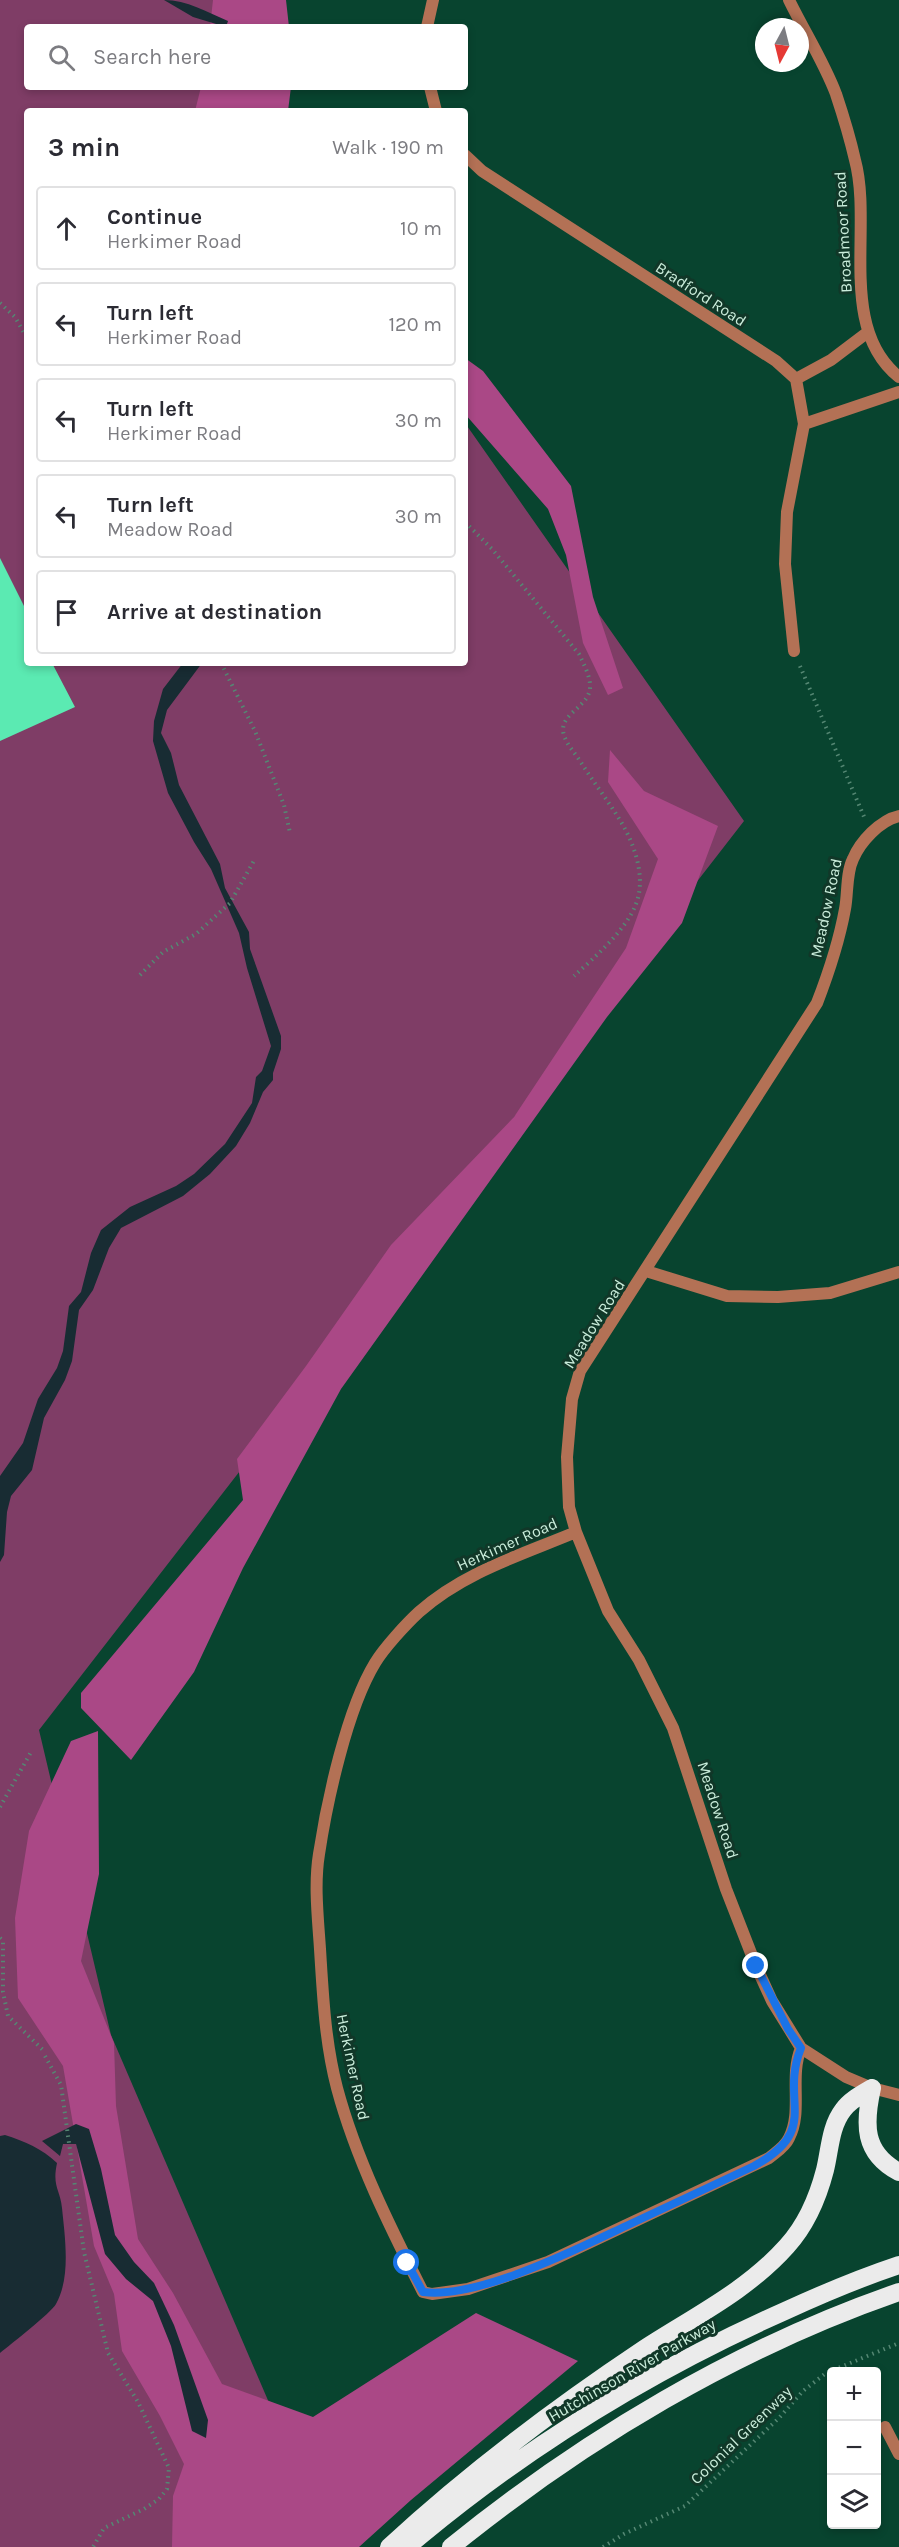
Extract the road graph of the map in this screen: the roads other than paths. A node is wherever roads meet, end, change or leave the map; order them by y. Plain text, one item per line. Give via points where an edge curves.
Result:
1 (433, 0) edge
2 (789, 0) edge
3 (428, 24) edge
4 (431, 90) edge
5 (435, 108) edge
6 (468, 158) edge
7 (868, 333) junction
8 (899, 376) edge
9 (796, 379) junction
10 (899, 392) edge
11 (804, 424) junction
12 (794, 651) road end
13 (899, 816) edge
14 (646, 1271) junction
15 (899, 1272) edge
16 (576, 1532) junction
17 (801, 2048) junction
18 (872, 2088) junction
19 (899, 2095) edge
20 (899, 2172) edge
21 (899, 2265) edge
22 (899, 2292) edge
23 (885, 2427) dead end
24 (899, 2454) edge
25 (389, 2547) edge
26 (407, 2547) edge
27 (451, 2547) edge

1 - 3 street
2 - 7 street, Broadmoor Road via 835,93 856,161 861,196 860,272
4 - 5 street
6 - 9 street, Bradford Road via 482,171 776,361
7 - 8 street, Broadmoor Road
7 - 9 street
9 - 11 street
10 - 11 street
11 - 12 street via 787,512 784,564
13 - 14 street, Meadow Road via 892,817 862,841 851,861 834,960 818,1003
14 - 15 street via 727,1296 778,1297 830,1293
14 - 16 street, Meadow Road via 580,1371 572,1399 567,1456 569,1506
16 - 17 street, Meadow Road via 608,1611 639,1660 673,1728 756,1966
16 - 17 street, Herkimer Road via 478,1572 450,1588 418,1613 375,1662 358,1697 338,1765 319,1855 317,1902 325,2027 337,2086 349,2130 423,2292 468,2289 548,2262 769,2158 786,2143 793,2126 794,2070
17 - 18 street, Meadow Road via 846,2077
18 - 19 street, Meadow Road
18 - 20 highway via 867,2115 869,2139 881,2159
18 - 25 highway via 850,2102 836,2121 825,2170 802,2228 775,2259 740,2288 551,2413
21 - 26 highway, Hutchinson River Parkway via 744,2329 627,2392 542,2445
22 - 27 highway via 824,2322 684,2390 555,2468
23 - 24 street

